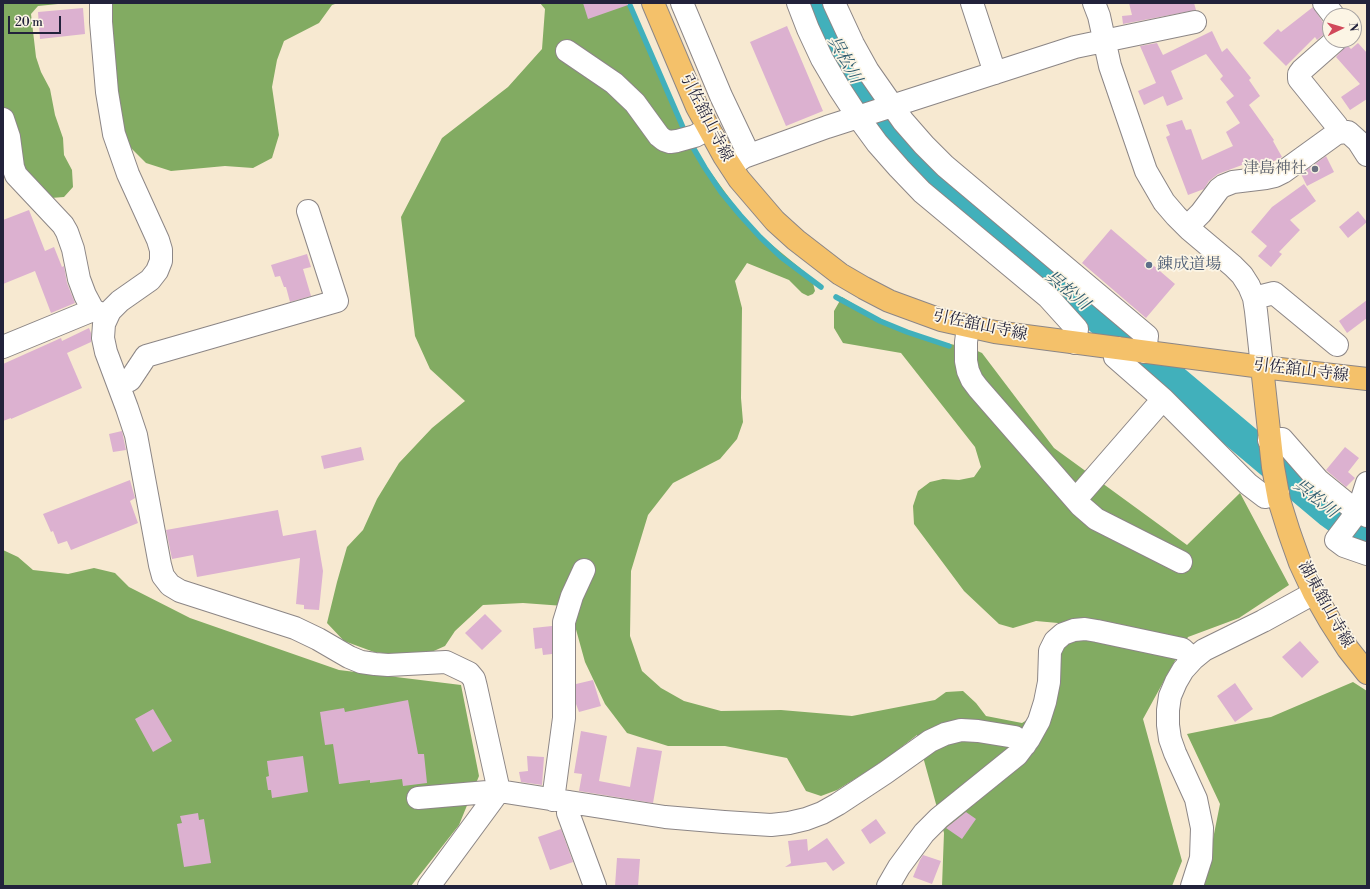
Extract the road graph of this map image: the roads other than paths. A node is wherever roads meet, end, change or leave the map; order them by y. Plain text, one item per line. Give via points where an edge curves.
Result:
1 (101, 3) edge
2 (653, 3) edge
3 (682, 3) edge
4 (798, 3) edge
5 (834, 3) edge
6 (972, 3) edge
7 (1094, 3) edge
8 (1194, 22) dead end
9 (1105, 41) junction
10 (1327, 48) edge
11 (567, 51) dead end
12 (995, 73) junction
13 (890, 107) junction
14 (861, 117) junction
15 (3, 119) edge
16 (708, 129) junction
17 (1337, 133) junction
18 (749, 155) junction
19 (1367, 155) edge
20 (731, 166) junction
21 (308, 211) dead end
22 (1187, 228) junction
23 (1254, 298) junction
24 (100, 313) junction
25 (968, 327) junction
26 (1075, 343) junction
27 (1337, 345) dead end
28 (3, 347) edge
29 (1114, 349) junction
30 (1151, 349) junction
31 (1262, 367) junction
32 (1367, 379) edge
33 (119, 385) junction
34 (1163, 398) junction
35 (1269, 440) junction
36 (1367, 483) edge
37 (1278, 492) junction
38 (1074, 498) junction
39 (1355, 519) edge
40 (1367, 554) edge
41 (1181, 562) dead end
42 (584, 570) dead end
43 (1314, 593) junction
44 (1193, 659) junction
45 (1367, 673) edge
46 (1025, 745) junction
47 (499, 791) junction
48 (418, 798) dead end
49 (561, 801) junction
50 (429, 886) edge
51 (595, 886) edge
52 (888, 886) edge
53 (1192, 886) edge

1 - 24 street via 107,92 114,134 128,174 158,240 161,261 157,272 150,280 110,311
2 - 16 main road, 引佐舘山寺線
3 - 18 street
4 - 14 street via 822,60
5 - 13 street via 853,44
6 - 12 street
7 - 9 street
8 - 9 street
9 - 12 street via 1075,47
9 - 22 street via 1110,66 1146,171 1164,202
10 - 17 street via 1302,70 1299,79 1337,126
11 - 16 street via 614,82 635,103 664,140 677,141
12 - 13 street
13 - 14 street
13 - 30 street via 945,166 1147,336
14 - 18 street
14 - 26 street via 877,143 922,192 1048,297 1077,329
15 - 24 street via 16,175 63,225 73,249 85,295
16 - 20 main road, 引佐舘山寺線
17 - 19 street via 1348,132
17 - 22 street via 1275,176 1233,182 1223,186
18 - 20 street
20 - 25 main road, 引佐舘山寺線 via 776,221 840,274 889,301 934,318
21 - 33 street via 337,301 146,356 130,380
22 - 23 street via 1242,275 1250,286
23 - 27 street via 1274,292 1309,333
23 - 31 street
24 - 28 street
24 - 33 street via 104,324 106,352
25 - 26 main road, 引佐舘山寺線
25 - 38 street via 966,361 972,380
26 - 29 main road, 引佐舘山寺線
29 - 30 main road, 引佐舘山寺線
29 - 34 street via 1115,357
30 - 31 main road, 引佐舘山寺線
31 - 32 main road, 引佐舘山寺線
31 - 35 main road, 湖東舘山寺線
33 - 47 street via 138,442 160,565 163,576 170,585 180,591 295,628 362,662 388,665 446,662 469,673 476,686
34 - 37 street via 1248,484 1265,497
34 - 38 street via 1083,491
35 - 37 main road, 湖東舘山寺線
35 - 39 street via 1282,439
36 - 39 street
37 - 43 main road, 湖東舘山寺線 via 1288,532
38 - 41 street via 1096,519
39 - 40 street via 1336,540 1344,546
42 - 49 street via 564,622
43 - 44 street via 1263,622 1210,646
43 - 45 main road, 湖東舘山寺線 via 1348,649
44 - 46 street via 1182,649 1096,631 1074,630 1063,634 1055,641 1050,651 1049,682 1045,702 1039,721
44 - 53 street via 1183,670 1173,689 1168,710 1170,739 1190,786 1202,828 1197,873
46 - 49 street via 1016,737 961,730 945,734 930,741 838,804 822,813 789,823 771,825 695,820
46 - 52 street via 1017,755 924,833 899,866
47 - 48 street
47 - 49 street
47 - 50 street
49 - 51 street via 568,813

